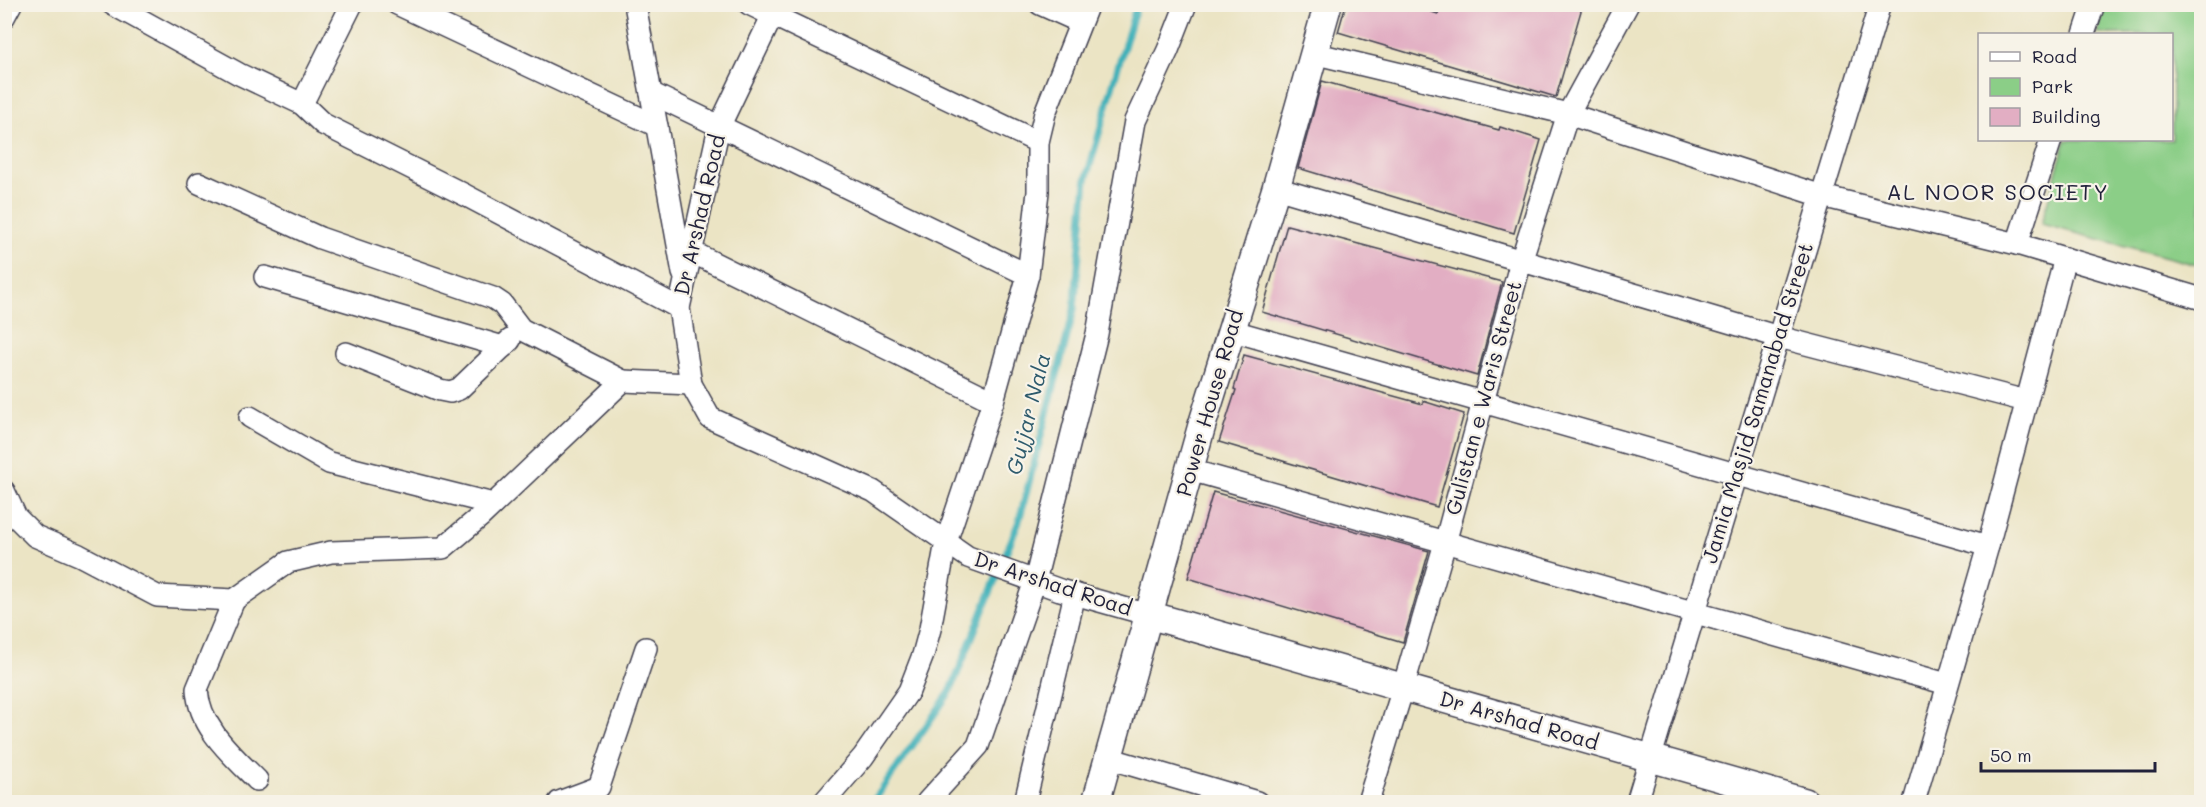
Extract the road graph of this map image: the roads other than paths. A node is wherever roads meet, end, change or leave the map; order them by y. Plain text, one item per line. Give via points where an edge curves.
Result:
1 (11, 4) edge
2 (112, 4) edge
3 (352, 4) edge
4 (397, 4) edge
5 (635, 4) edge
6 (749, 4) edge
7 (1040, 4) edge
8 (1186, 4) edge
9 (1328, 4) edge
10 (1880, 4) edge
11 (2094, 4) edge
12 (1626, 5) edge
13 (775, 10) edge
14 (1084, 14) edge
15 (4, 17) edge
16 (2084, 33) edge
17 (1313, 52) junction
18 (651, 93) junction
19 (302, 104) junction
20 (1568, 114) junction
21 (657, 126) junction
22 (719, 127) junction
23 (2050, 141) edge
24 (1038, 142) junction
25 (199, 183) dead end
26 (1276, 188) junction
27 (1822, 196) junction
28 (2017, 244) junction
29 (692, 252) junction
30 (2065, 258) junction
31 (1521, 261) junction
32 (1028, 275) junction
33 (265, 277) dead end
34 (685, 284) junction
35 (2202, 299) edge
36 (680, 308) junction
37 (521, 330) junction
38 (1230, 330) junction
39 (1779, 337) junction
40 (503, 347) junction
41 (346, 352) dead end
42 (623, 381) junction
43 (691, 384) junction
44 (993, 401) junction
45 (1483, 401) junction
46 (2026, 401) junction
47 (250, 417) dead end
48 (1190, 470) junction
49 (1737, 473) junction
50 (4, 491) edge
51 (493, 504) junction
52 (946, 542) junction
53 (1445, 543) junction
54 (1988, 546) junction
55 (1035, 581) junction
56 (1074, 594) junction
57 (234, 600) junction
58 (1695, 611) junction
59 (1149, 615) junction
60 (646, 648) dead end
61 (1947, 684) junction
62 (1403, 688) junction
63 (1108, 758) junction
64 (1650, 758) junction
65 (257, 780) dead end
66 (559, 802) edge
67 (824, 802) edge
68 (927, 802) edge
69 (1025, 802) edge
70 (1096, 802) edge
71 (1257, 802) edge
72 (1368, 802) edge
73 (1637, 802) edge
74 (1805, 802) edge
75 (1914, 802) edge

1 - 15 street
2 - 19 street
3 - 19 street
4 - 21 street
5 - 18 street
6 - 13 street
7 - 14 street
8 - 55 street via 1134,121 1097,334
9 - 17 street, Power House Road
10 - 27 street, Jamia Masjid Samanabad Street
11 - 16 street
12 - 20 street, Gulistan e Waris Street
13 - 22 street, Dr Arshad Road
13 - 24 street
14 - 24 street via 1045,113
17 - 20 street
17 - 26 street, Power House Road
18 - 21 street
18 - 22 street
19 - 36 street via 323,124
20 - 27 street
20 - 31 street, Gulistan e Waris Street
21 - 34 street
22 - 29 street, Dr Arshad Road
22 - 32 street
23 - 28 street
24 - 32 street via 1038,192
25 - 37 street via 320,238 493,298
26 - 31 street
26 - 38 street, Power House Road
27 - 28 street
27 - 39 street, Jamia Masjid Samanabad Street
28 - 30 street
29 - 34 street, Dr Arshad Road
29 - 44 street
30 - 35 street
30 - 46 street
31 - 39 street
31 - 45 street, Gulistan e Waris Street
32 - 44 street
33 - 40 street
34 - 36 street, Dr Arshad Road
36 - 43 street, Dr Arshad Road
37 - 40 street
37 - 42 street
38 - 45 street
38 - 48 street, Power House Road
39 - 46 street
39 - 49 street, Jamia Masjid Samanabad Street
40 - 41 street via 459,389 450,392
42 - 43 street
42 - 51 street
43 - 52 street, Dr Arshad Road via 710,418 873,491
44 - 52 street
45 - 49 street
45 - 53 street, Gulistan e Waris Street
46 - 54 street
47 - 51 street via 329,463
48 - 53 street
48 - 59 street, Power House Road
49 - 54 street
49 - 58 street, Jamia Masjid Samanabad Street
50 - 57 street via 16,517 35,536 157,596
51 - 57 street via 443,548 331,552 288,562
52 - 55 street, Dr Arshad Road via 968,557
52 - 67 street via 930,629 909,691 863,757
53 - 58 street
53 - 62 street, Gulistan e Waris Street
54 - 61 street
55 - 56 street, Dr Arshad Road
55 - 68 street via 978,746
56 - 59 street, Dr Arshad Road
56 - 69 street
57 - 65 street via 197,690 198,703 229,753
58 - 61 street
58 - 64 street, Jamia Masjid Samanabad Street
59 - 62 street, Dr Arshad Road
59 - 63 street, Power House Road
60 - 66 street via 599,787
61 - 75 street
62 - 64 street, Dr Arshad Road
62 - 72 street, Gulistan e Waris Street
63 - 70 street, Power House Road
63 - 71 street
64 - 73 street, Jamia Masjid Samanabad Street
64 - 74 street, Dr Arshad Road

